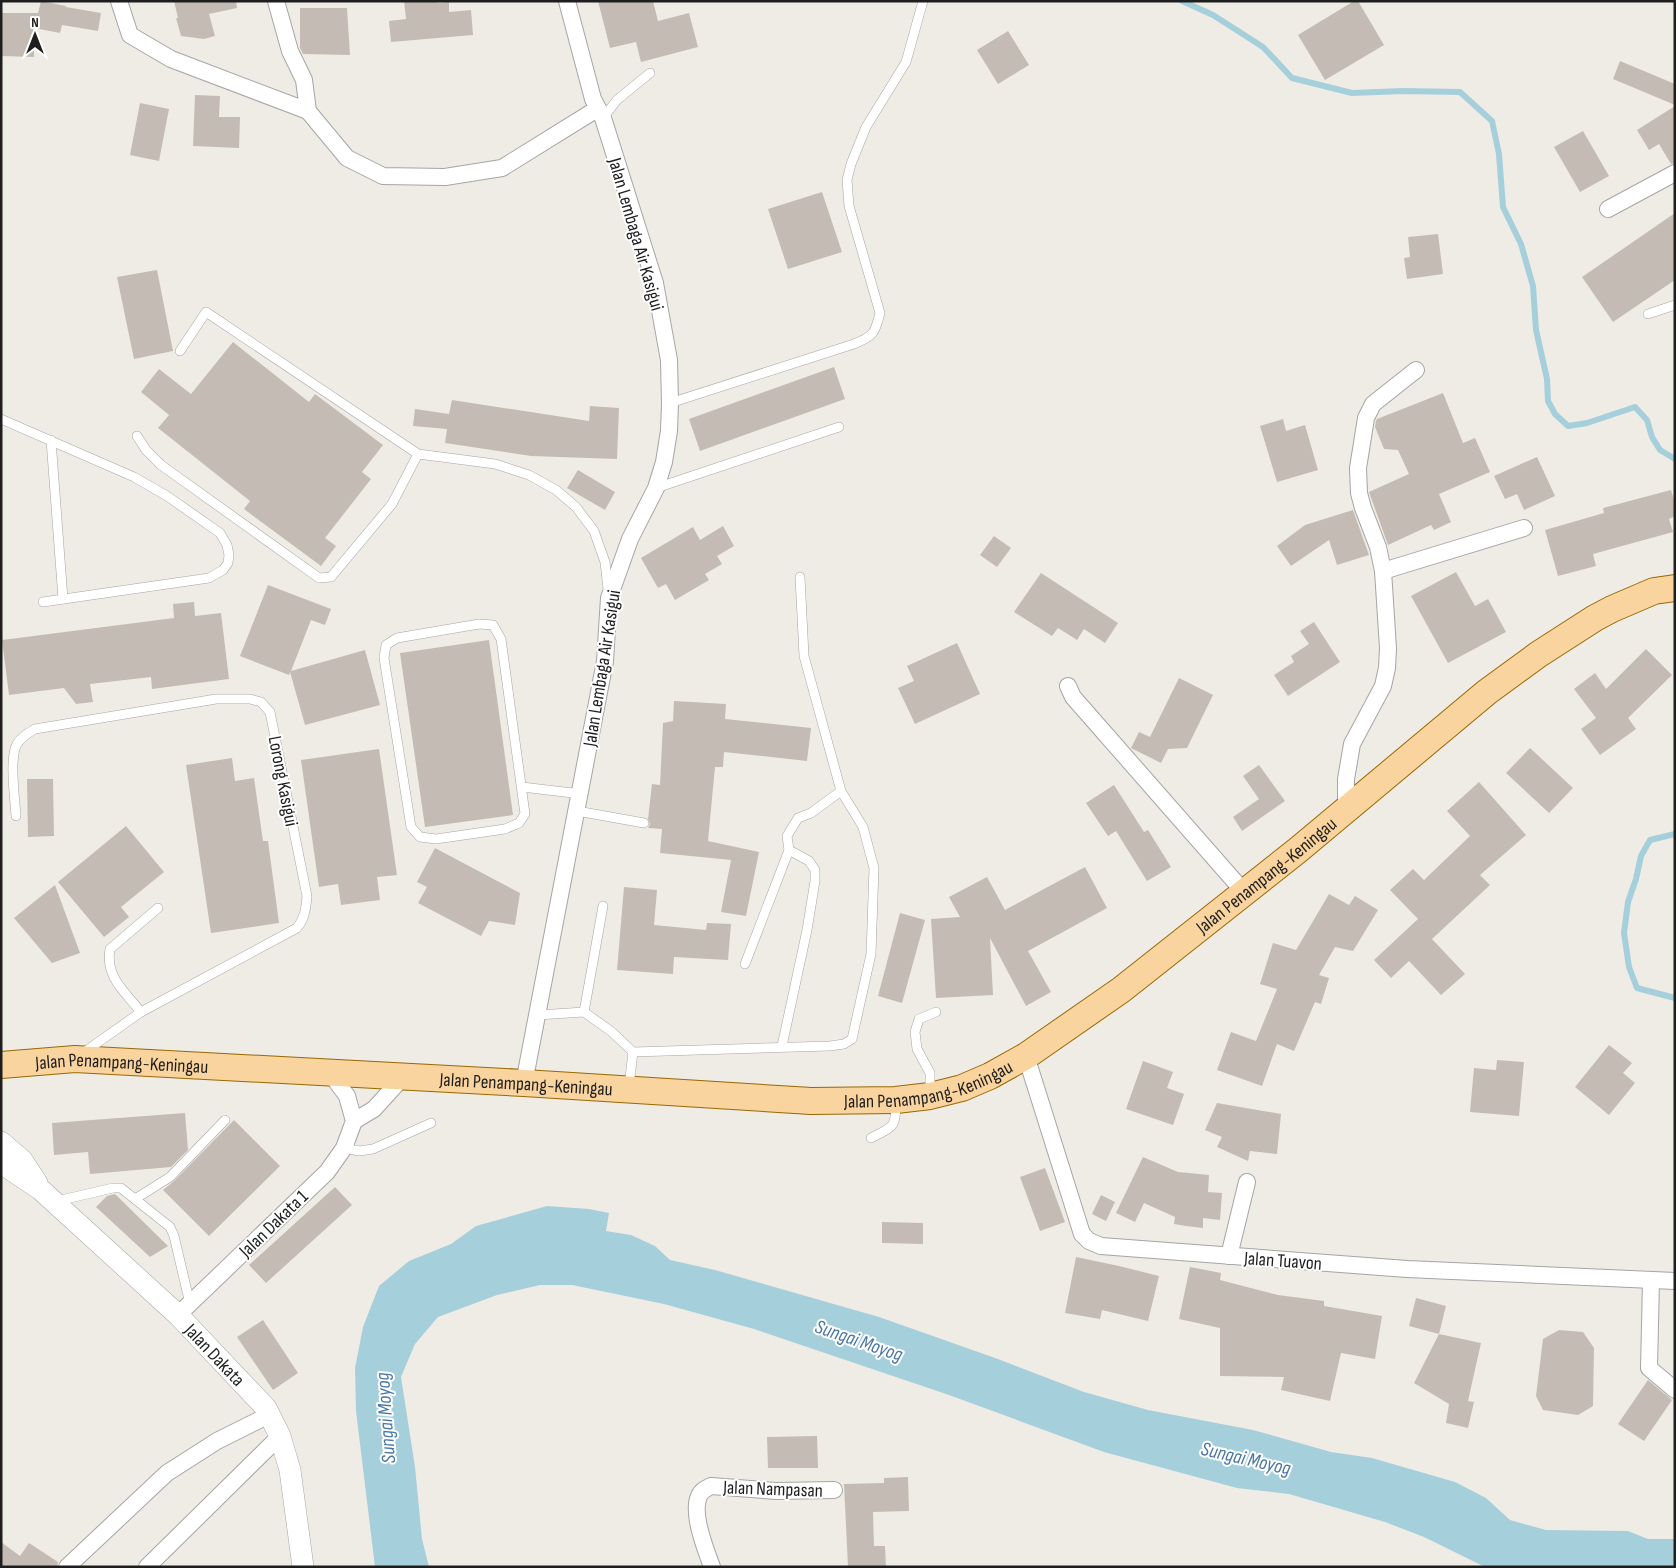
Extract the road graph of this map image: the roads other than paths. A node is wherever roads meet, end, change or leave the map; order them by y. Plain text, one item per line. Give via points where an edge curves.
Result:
1 (119, 1) edge
2 (276, 1) edge
3 (567, 1) edge
4 (923, 1) edge
5 (650, 73) dead end
6 (308, 111) junction
7 (600, 113) junction
8 (1675, 173) edge
9 (1608, 209) dead end
10 (1675, 305) edge
11 (1648, 314) dead end
12 (180, 351) dead end
13 (1416, 370) dead end
14 (670, 403) junction
15 (1, 419) edge
16 (839, 427) dead end
17 (137, 436) dead end
18 (51, 440) junction
19 (418, 454) junction
20 (656, 488) junction
21 (1524, 528) dead end
22 (1383, 570) junction
23 (800, 577) dead end
24 (1664, 589) edge
25 (609, 598) junction
26 (63, 599) junction
27 (43, 602) dead end
28 (1068, 686) dead end
29 (522, 787) junction
30 (841, 791) junction
31 (581, 794) junction
32 (1346, 809) junction
33 (577, 812) junction
34 (16, 816) dead end
35 (644, 823) dead end
36 (789, 850) junction
37 (1244, 892) junction
38 (603, 906) dead end
39 (158, 908) dead end
40 (745, 964) dead end
41 (141, 1012) junction
42 (584, 1012) junction
43 (936, 1012) dead end
44 (538, 1015) junction
45 (782, 1046) junction
46 (633, 1052) junction
47 (1026, 1056) junction
48 (75, 1059) junction
49 (8, 1066) edge
50 (331, 1074) junction
51 (403, 1077) junction
52 (524, 1083) junction
53 (629, 1090) junction
54 (930, 1096) junction
55 (896, 1100) junction
56 (225, 1120) dead end
57 (354, 1121) junction
58 (431, 1122) dead end
59 (871, 1138) dead end
60 (1, 1142) edge
61 (344, 1148) junction
62 (1, 1163) edge
63 (1247, 1182) dead end
64 (48, 1196) junction
65 (135, 1199) junction
66 (1229, 1256) junction
67 (1651, 1281) junction
68 (1675, 1281) edge
69 (184, 1309) junction
70 (1675, 1390) edge
71 (269, 1414) junction
72 (280, 1436) junction
73 (834, 1490) dead end
74 (67, 1567) edge
75 (147, 1567) edge
76 (302, 1567) edge
77 (712, 1567) edge

1 - 6 street via 130,35 171,59
2 - 6 street via 290,51 304,80
3 - 7 street, Jalan Lembaga Air Kasigui
4 - 14 lane via 906,62 866,127 847,180 849,206 880,313 876,330 869,338 854,344
5 - 7 lane
6 - 7 street via 347,158 383,176 445,177 502,168
7 - 14 street, Jalan Lembaga Air Kasigui via 655,283 669,360
8 - 9 street
10 - 11 lane
12 - 19 lane via 206,312
13 - 22 street via 1368,411 1358,468 1359,493
14 - 20 street, Jalan Lembaga Air Kasigui via 664,462
15 - 18 lane
16 - 20 lane
17 - 19 lane via 161,465 319,578 331,577 392,504
18 - 26 lane
18 - 26 lane via 134,477 167,496 220,534 230,555 224,570 209,578
19 - 25 lane via 495,464 529,475 556,490 576,507 594,531 605,562
20 - 25 street, Jalan Lembaga Air Kasigui via 630,539
21 - 22 street
22 - 32 street via 1387,668 1383,686 1352,744 1346,779
23 - 30 lane via 804,656
24 - 32 main road, Jalan Penampang-Keningau via 1633,598 1539,654 1487,692
25 - 31 street, Jalan Lembaga Air Kasigui via 605,661
26 - 27 lane
28 - 37 street via 1073,697
29 - 29 lane via 524,814 519,823 504,829 436,839 420,837 411,827 384,658 386,645 397,638 479,624 493,625 502,639
29 - 31 lane
30 - 36 lane via 811,813 798,818 787,836
30 - 45 lane via 863,827 874,868 871,954 852,1039 837,1045
31 - 33 street, Jalan Lembaga Air Kasigui
32 - 37 main road, Jalan Penampang-Keningau
33 - 35 lane
33 - 44 street, Jalan Lembaga Air Kasigui
34 - 41 lane, Lorong Kasigui via 13,754 24,735 35,729 216,699 250,699 261,702 270,712 307,896 302,921 297,928
36 - 40 lane
36 - 45 lane via 809,860 815,870 815,881
37 - 47 main road, Jalan Penampang-Keningau via 1121,990
38 - 42 lane
39 - 41 lane via 110,949 108,958 112,976
41 - 48 lane, Lorong Kasigui
42 - 44 lane
42 - 46 lane
43 - 54 lane via 919,1019 915,1032 917,1049 930,1074
44 - 52 street, Jalan Lembaga Air Kasigui
45 - 46 lane
46 - 53 lane
47 - 54 main road, Jalan Penampang-Keningau via 962,1088
47 - 66 street, Jalan Tuavon via 1082,1234 1089,1241 1101,1246
48 - 49 main road, Jalan Penampang-Keningau
48 - 50 main road, Jalan Penampang-Keningau
50 - 51 main road, Jalan Penampang-Keningau
50 - 57 street via 347,1096
51 - 52 main road, Jalan Penampang-Keningau
51 - 57 street via 374,1109
52 - 53 main road, Jalan Penampang-Keningau
53 - 55 main road, Jalan Penampang-Keningau via 811,1101
54 - 55 main road, Jalan Penampang-Keningau
55 - 59 lane via 896,1120 891,1127
56 - 65 lane via 170,1177
57 - 61 street, Jalan Dakata 1
58 - 61 lane via 373,1149
60 - 64 street, Jalan Dakata via 22,1160
61 - 69 street, Jalan Dakata 1 via 327,1172
62 - 64 street, Jalan Dakata
63 - 66 street
64 - 65 lane via 121,1188
64 - 69 street, Jalan Dakata
65 - 69 lane via 170,1227
66 - 67 street, Jalan Tuavon
67 - 68 street, Jalan Tuavon
67 - 70 street via 1649,1368
69 - 71 street, Jalan Dakata
71 - 72 street, Jalan Dakata
71 - 74 street via 217,1441 167,1473
72 - 75 street
72 - 76 street, Jalan Dakata via 290,1470
73 - 77 street, Jalan Nampasan via 776,1491 711,1486 703,1490 696,1510

